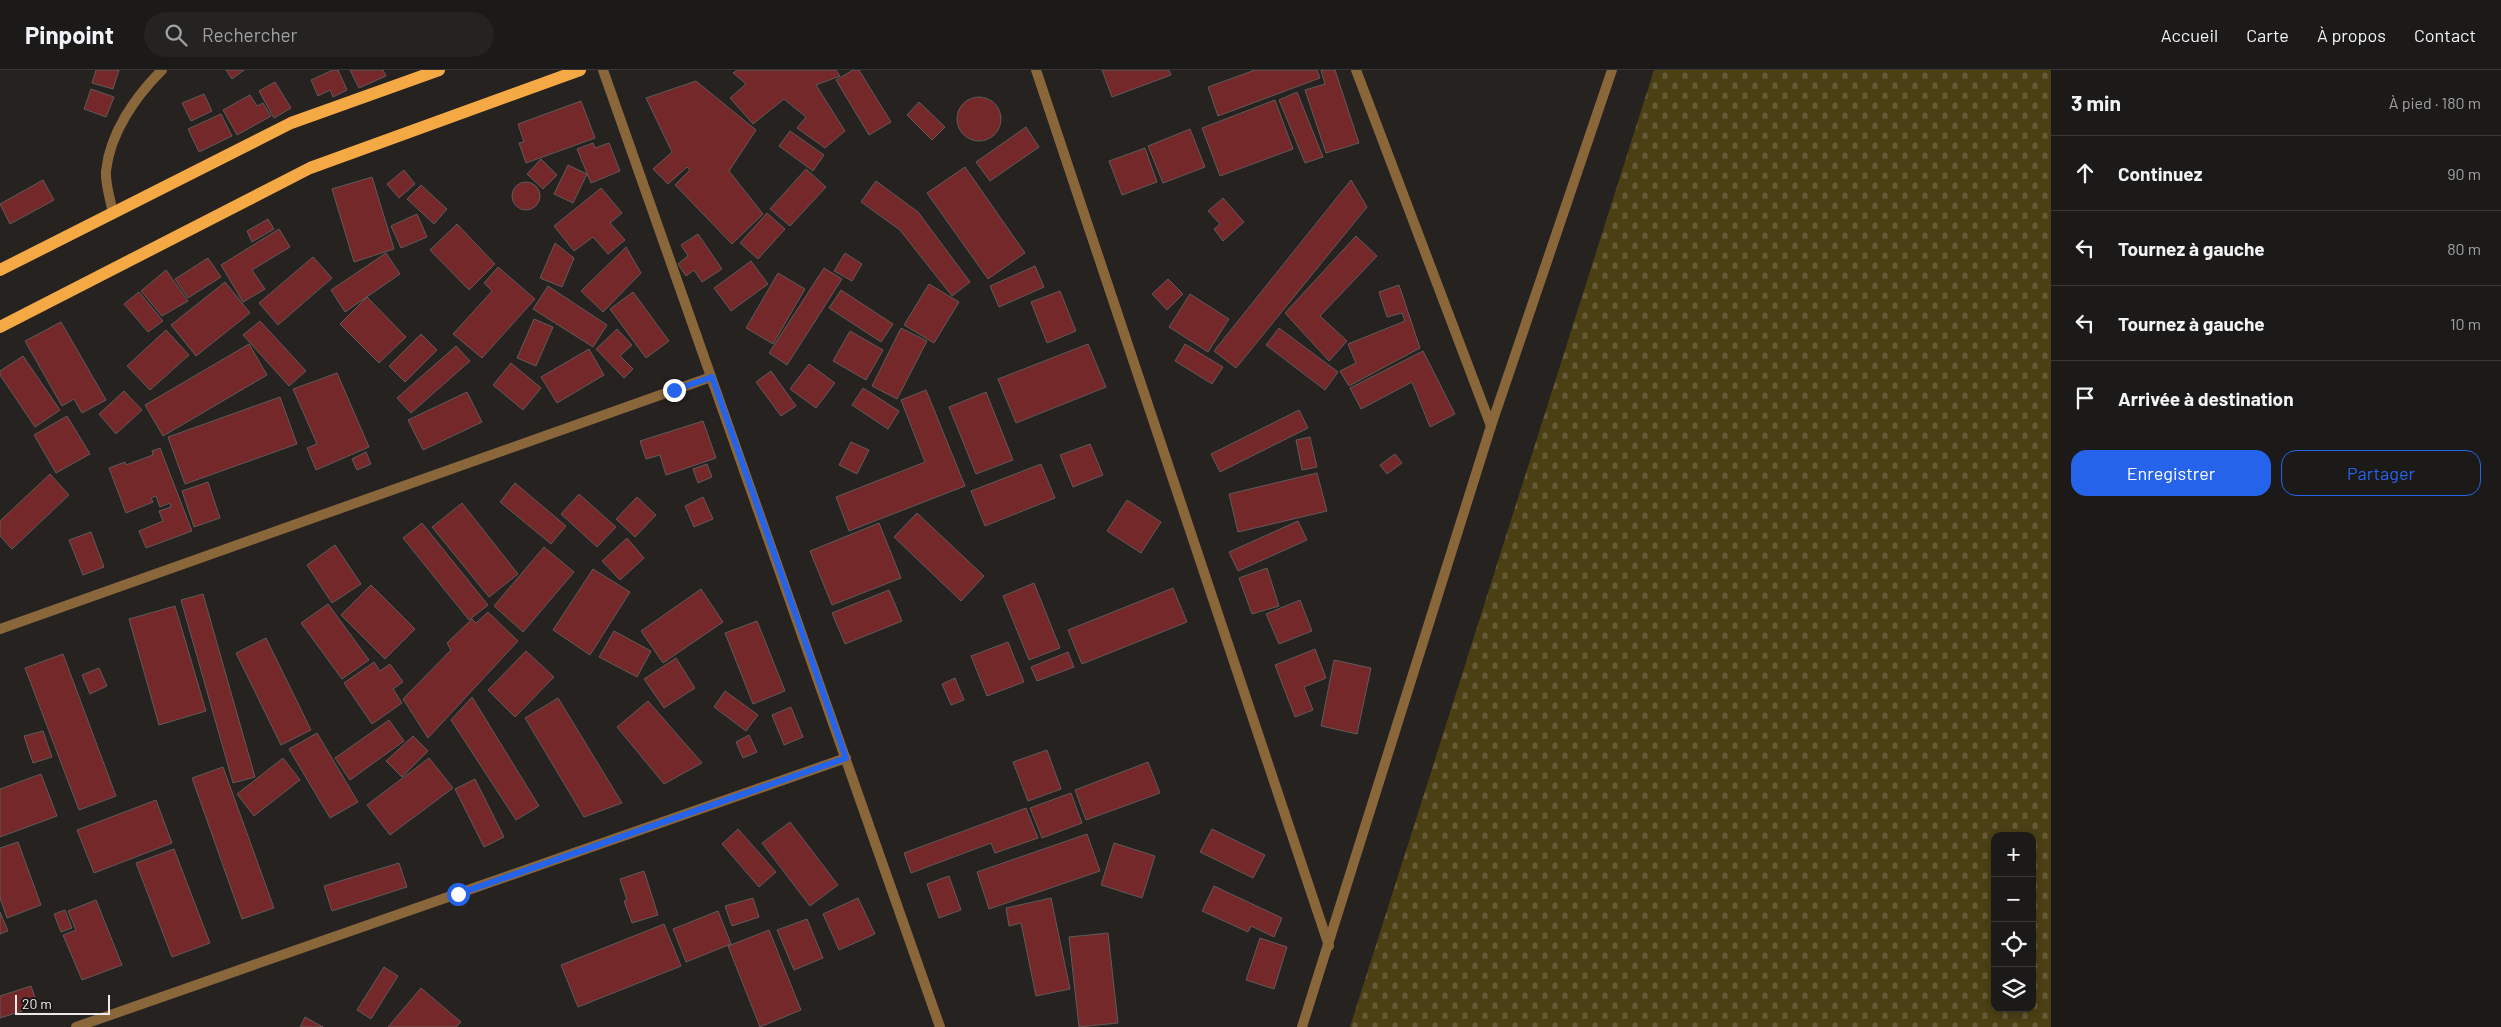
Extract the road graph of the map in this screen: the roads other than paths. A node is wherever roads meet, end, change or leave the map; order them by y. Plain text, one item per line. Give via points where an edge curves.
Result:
1 (162, 70) edge
2 (440, 70) edge
3 (580, 70) edge
4 (603, 70) edge
5 (1036, 70) edge
6 (1356, 70) edge
7 (1612, 70) edge
8 (113, 214) junction
9 (0, 270) edge
10 (0, 327) edge
11 (712, 377) junction
12 (1491, 426) junction
13 (0, 629) edge
14 (846, 758) junction
15 (1329, 946) junction
16 (76, 1027) edge
17 (940, 1027) edge
18 (1302, 1027) edge

1 - 8 street via 126,116 112,143 106,173
2 - 8 main road via 291,123
3 - 10 main road via 310,168
4 - 11 street
5 - 15 street
6 - 12 street
7 - 12 street
8 - 9 main road
11 - 13 street
11 - 14 street
12 - 15 street
14 - 16 street
14 - 17 street
15 - 18 street

